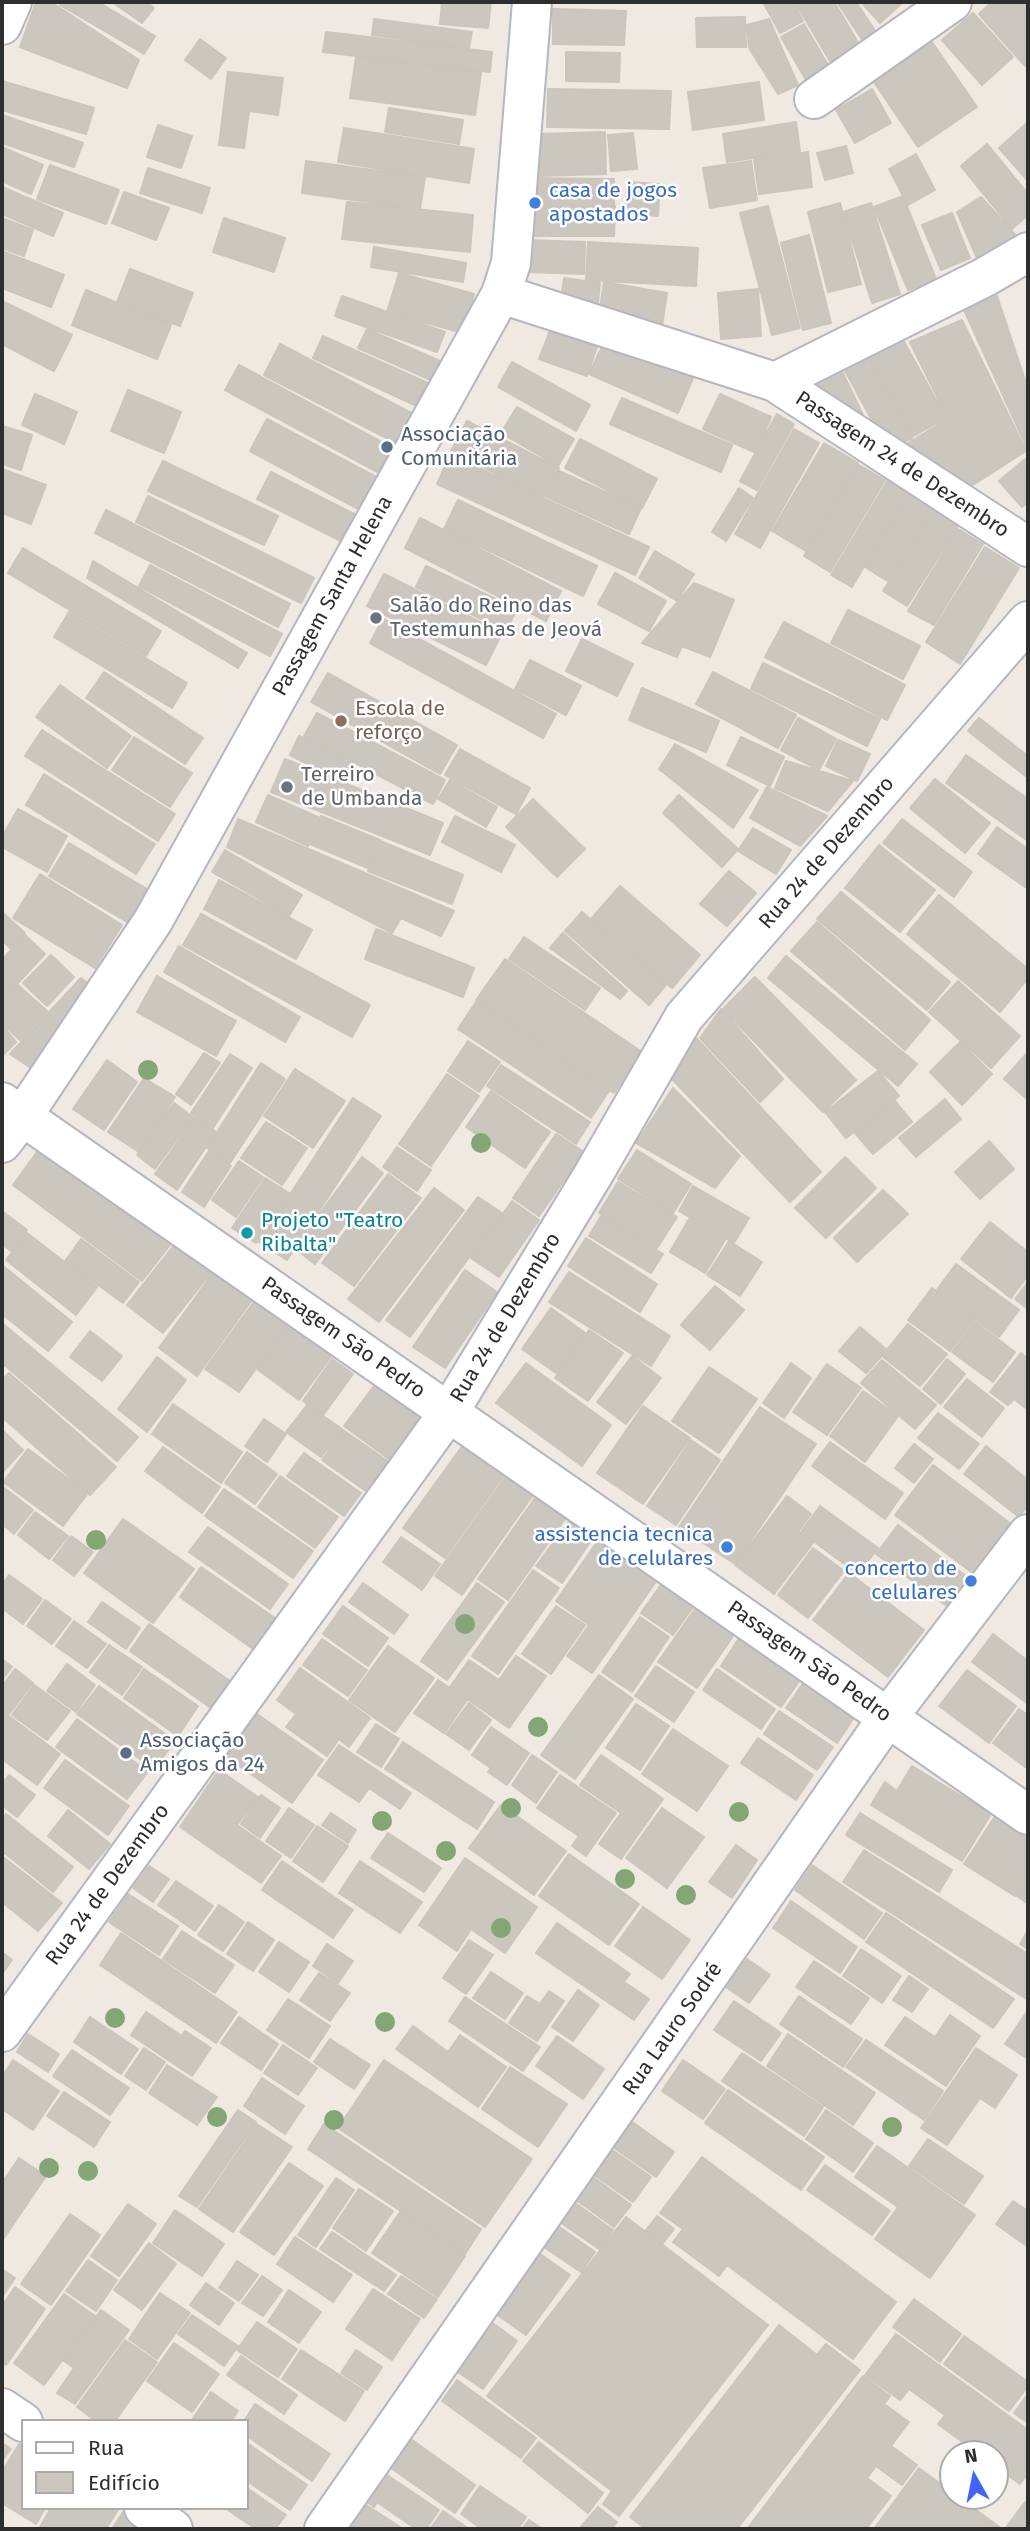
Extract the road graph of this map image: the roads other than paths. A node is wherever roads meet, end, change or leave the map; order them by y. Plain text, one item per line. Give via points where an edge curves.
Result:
1 (12, 2) edge
2 (532, 2) edge
3 (953, 2) edge
4 (2, 26) edge
5 (814, 99) dead end
6 (1028, 252) edge
7 (501, 293) junction
8 (775, 382) junction
9 (1028, 547) edge
10 (1028, 621) edge
11 (8, 1121) edge
12 (449, 1412) junction
13 (1028, 1534) edge
14 (888, 1717) junction
15 (1028, 1815) edge
16 (2, 2032) edge
17 (2, 2407) edge
18 (21, 2421) edge
19 (147, 2510) edge
20 (173, 2529) edge
21 (324, 2529) edge

1 - 4 street
2 - 7 street, Passagem Santa Helena via 511,263
3 - 5 street
6 - 8 street, Passagem 24 de Dezembro
7 - 8 street, Passagem 24 de Dezembro
7 - 11 street, Passagem Santa Helena via 153,921
8 - 9 street, Passagem 24 de Dezembro
10 - 12 street, Rua 24 de Dezembro via 684,1017
11 - 12 street, Passagem São Pedro
12 - 14 street, Passagem São Pedro
12 - 16 street, Rua 24 de Dezembro
13 - 14 street, Rua Lauro Sodré
14 - 15 street, Passagem São Pedro
14 - 21 street, Rua Lauro Sodré
17 - 18 street
19 - 20 street

